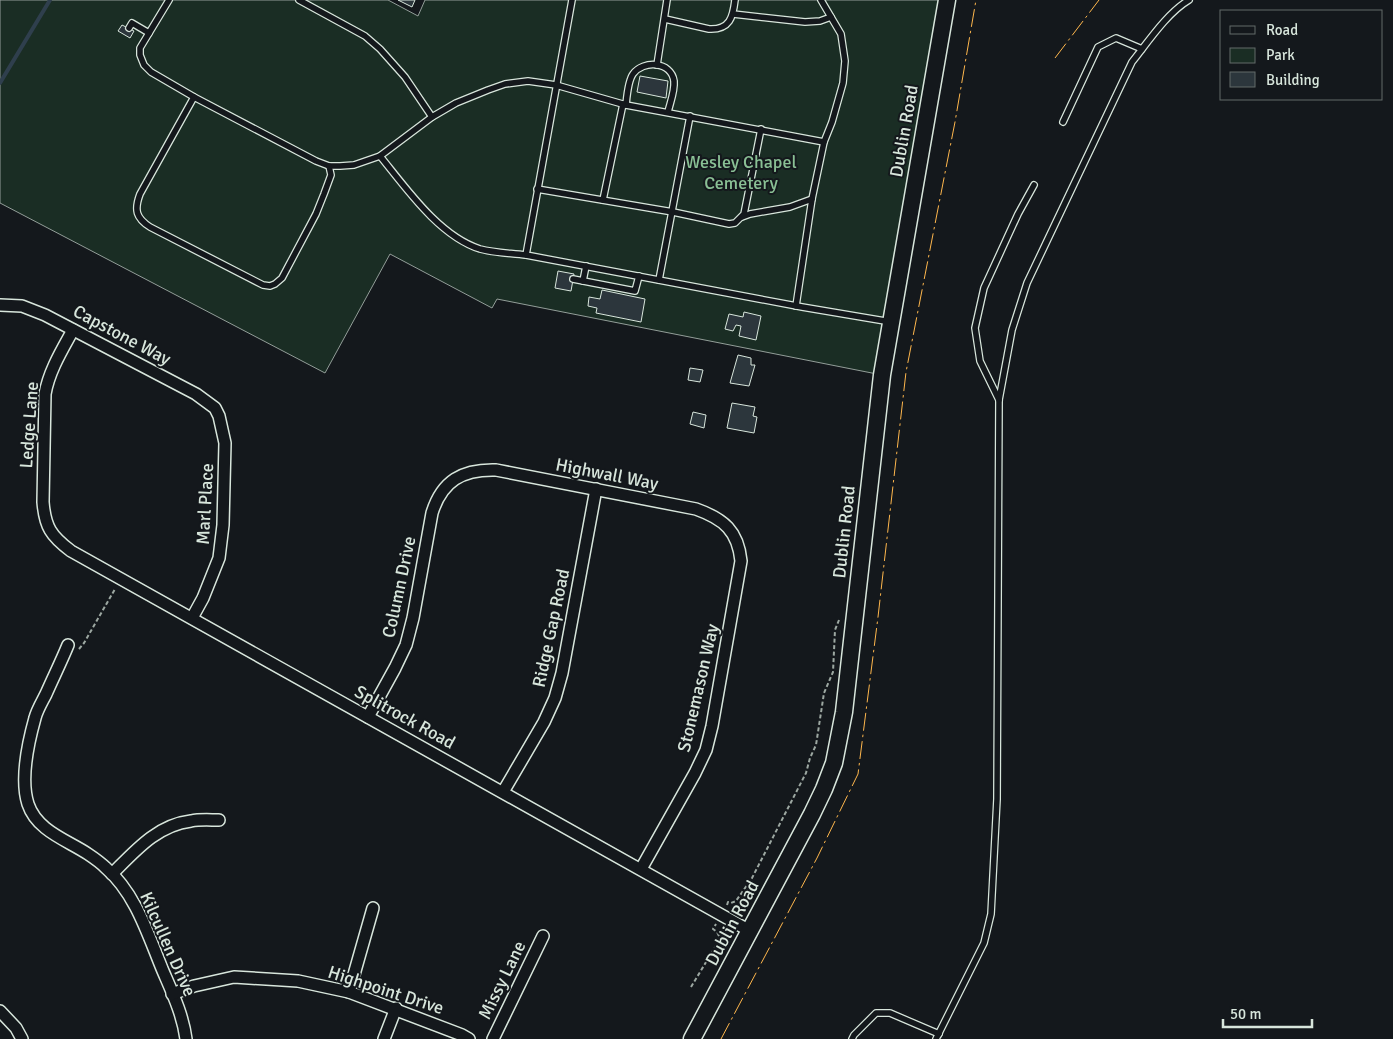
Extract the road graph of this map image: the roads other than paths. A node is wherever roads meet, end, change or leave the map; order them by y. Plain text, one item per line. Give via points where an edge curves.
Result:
1 (169, 0) edge
2 (299, 0) edge
3 (572, 0) edge
4 (667, 0) edge
5 (735, 0) edge
6 (821, 0) edge
7 (947, 0) edge
8 (1189, 0) edge
9 (733, 14) junction
10 (830, 17) junction
11 (665, 20) junction
12 (129, 28) dead end
13 (148, 33) junction
14 (1142, 50) junction
15 (657, 65) junction
16 (556, 85) junction
17 (194, 97) junction
18 (625, 104) junction
19 (668, 112) junction
20 (690, 116) junction
21 (432, 117) junction
22 (1063, 122) dead end
23 (761, 129) junction
24 (824, 142) junction
25 (380, 156) junction
26 (329, 166) junction
27 (1034, 185) dead end
28 (537, 189) junction
29 (604, 200) junction
30 (812, 200) junction
31 (673, 212) junction
32 (740, 218) junction
33 (526, 255) junction
34 (586, 266) junction
35 (639, 276) junction
36 (573, 279) dead end
37 (659, 280) junction
38 (583, 281) junction
39 (0, 305) edge
40 (796, 306) junction
41 (891, 322) junction
42 (73, 330) junction
43 (999, 400) junction
44 (219, 416) joint
45 (468, 472) joint
46 (596, 490) junction
47 (49, 528) joint
48 (732, 532) joint
49 (192, 618) junction
50 (68, 646) road end
51 (368, 717) junction
52 (503, 792) junction
53 (219, 820) dead end
54 (641, 869) junction
55 (112, 874) junction
56 (373, 908) dead end
57 (750, 931) junction
58 (543, 936) dead end
59 (349, 992) junction
60 (172, 994) junction
61 (396, 1008) junction
62 (0, 1011) edge
63 (938, 1036) edge
64 (22, 1039) edge
65 (186, 1039) edge
66 (384, 1039) edge
67 (469, 1039) edge
68 (493, 1039) edge
69 (692, 1039) edge
70 (852, 1039) edge

1 - 13 lane
2 - 21 lane via 365,36 380,49 405,77
3 - 16 lane
4 - 11 lane
5 - 9 lane
6 - 10 lane
7 - 41 main road, Dublin Road
8 - 14 lane via 1179,6
9 - 10 lane via 805,22
9 - 11 lane via 727,24 716,29
10 - 24 lane via 840,34 845,61 843,83
11 - 15 lane
12 - 13 lane via 132,23
13 - 17 lane via 140,48 144,64 151,72
14 - 22 lane via 1116,38 1098,47
14 - 43 lane via 1132,62 1027,283 1012,330
15 - 18 lane via 648,64 633,74
15 - 19 lane via 670,71 674,80
16 - 18 lane
16 - 21 lane via 528,81 506,84 464,99
16 - 28 lane
17 - 26 lane
17 - 26 lane via 140,194 137,203 139,217 150,228 263,286 275,284 282,278 316,214 331,175
18 - 19 lane
18 - 29 lane
19 - 20 lane
20 - 23 lane
20 - 31 lane
21 - 25 lane
23 - 24 lane
23 - 32 lane via 744,214
24 - 30 lane
25 - 26 lane via 354,165
25 - 33 lane via 426,211 448,231 478,248
27 - 43 lane via 984,288 975,328 980,361
28 - 29 lane
28 - 33 lane
29 - 31 lane
30 - 32 lane
30 - 40 lane
31 - 32 lane via 729,224
31 - 37 lane
33 - 34 lane
34 - 35 lane
34 - 38 lane
35 - 37 lane
35 - 38 lane via 635,290
36 - 38 lane
37 - 40 lane
39 - 42 street, Capstone Way via 22,306
40 - 41 lane
41 - 57 main road, Dublin Road via 882,375 844,712 834,763 812,814
42 - 44 street, Capstone Way via 196,394
42 - 47 street, Ledge Lane via 46,389 43,502
43 - 63 lane via 997,798 991,914 984,943
44 - 49 street, Marl Place via 226,443 222,540 213,576
45 - 46 street, Highwall Way via 496,470
45 - 51 street, Column Drive via 444,488 436,501 406,645
46 - 48 street, Highwall Way via 696,509 716,517
46 - 52 street, Ridge Gap Road via 555,698
47 - 49 street, Splitrock Road via 71,551
48 - 54 street, Stonemason Way via 740,551 741,567 706,750
49 - 51 street, Splitrock Road
50 - 55 street, Kilcullen Drive via 35,717 24,786 32,815 40,824
51 - 52 street, Splitrock Road
52 - 54 street, Splitrock Road
53 - 55 street via 192,820 157,833 140,845
54 - 57 street, Splitrock Road
55 - 60 street, Kilcullen Drive via 138,912
56 - 59 street
57 - 69 main road, Dublin Road
58 - 68 street, Missy Lane
59 - 60 street, Highpoint Drive via 298,981 234,978
59 - 61 street, Highpoint Drive
60 - 65 street, Kilcullen Drive
61 - 66 street
61 - 67 street, Highpoint Drive
62 - 64 street
63 - 70 lane via 890,1013 876,1013

